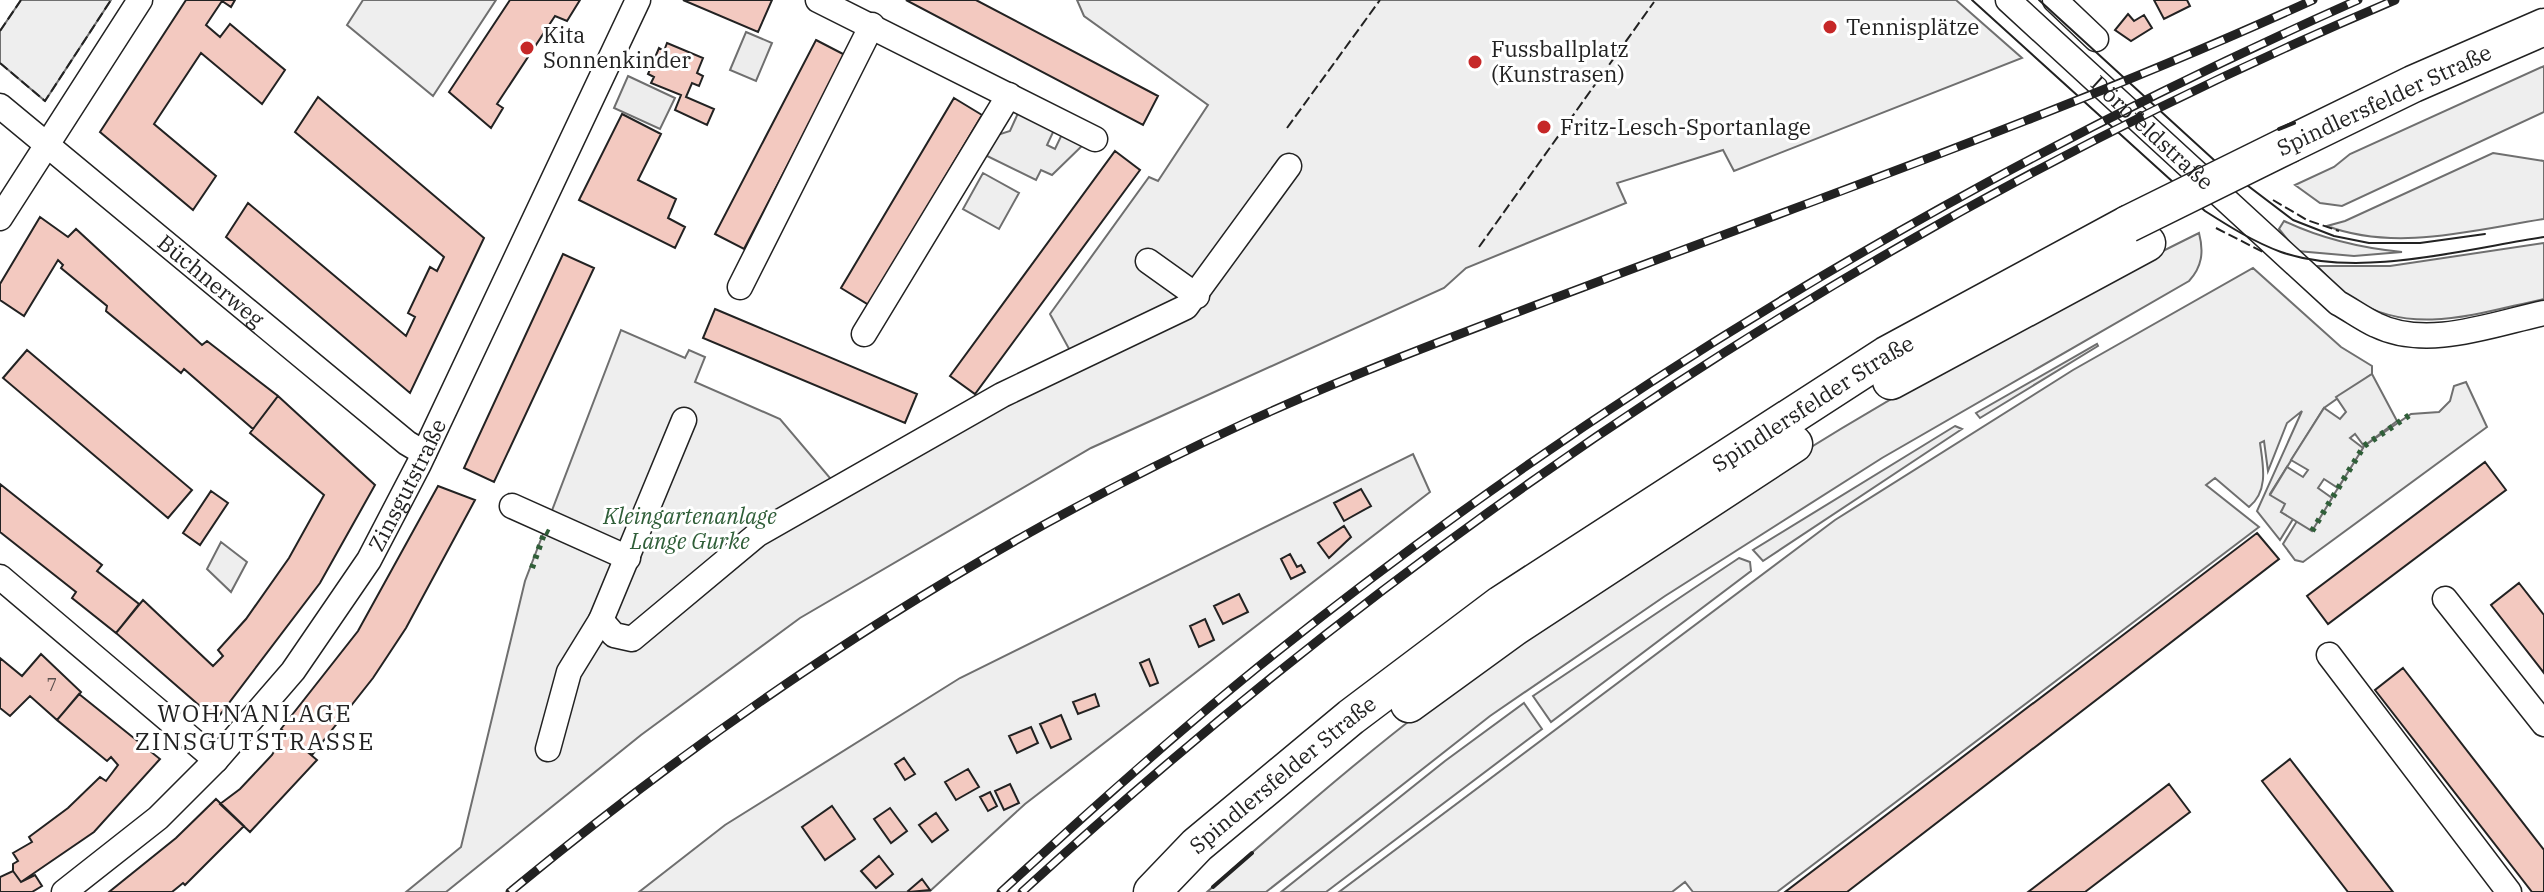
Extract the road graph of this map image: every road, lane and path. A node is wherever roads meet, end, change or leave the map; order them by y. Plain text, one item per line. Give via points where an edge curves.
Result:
1 (140, 0) edge
2 (638, 0) edge
3 (818, 0) edge
4 (2008, 0) edge
5 (2055, 0) edge
6 (872, 25) junction
7 (2544, 27) edge
8 (2096, 39) dead end
9 (2544, 53) edge
10 (1009, 95) junction
11 (0, 106) edge
12 (1095, 139) dead end
13 (45, 145) junction
14 (2298, 154) junction
15 (1289, 166) dead end
16 (0, 218) edge
17 (2138, 234) junction
18 (1148, 261) dead end
19 (740, 287) dead end
20 (1197, 296) junction
21 (2544, 313) edge
22 (864, 334) dead end
23 (684, 420) dead end
24 (424, 453) junction
25 (512, 506) dead end
26 (628, 558) junction
27 (0, 577) edge
28 (2445, 599) dead end
29 (601, 620) junction
30 (2329, 655) dead end
31 (2544, 724) edge
32 (548, 749) dead end
33 (216, 760) junction
34 (64, 892) edge
35 (1152, 892) edge
36 (1184, 892) edge
37 (2509, 892) edge

1 - 13 street
2 - 24 street, Zinsgutstraße
3 - 6 street
4 - 21 street, Dörpfeldstraße via 2338,303 2378,327 2447,334
5 - 8 street, Dörpfeldstraße
6 - 10 street
6 - 19 street
7 - 14 highway, Spindlersfelder Straße via 2413,84
9 - 14 highway, Spindlersfelder Straße
10 - 12 street
10 - 22 street
11 - 13 street, Büchnerweg
13 - 16 street
13 - 24 street, Büchnerweg
14 - 17 highway, Spindlersfelder Straße, bridge
15 - 20 street
17 - 35 highway, Spindlersfelder Straße via 1886,355 1501,604 1327,737 1197,845
17 - 36 highway, Spindlersfelder Straße via 1899,376 1515,627 1368,734
18 - 20 street
20 - 29 street via 1186,307 1002,395 758,534 632,639 614,635
23 - 26 street
24 - 33 street, Zinsgutstraße via 369,560 321,634
25 - 26 street
26 - 29 street
27 - 33 street
28 - 31 street
29 - 32 street via 569,672
30 - 37 street
33 - 34 street, Zinsgutstraße via 158,818

